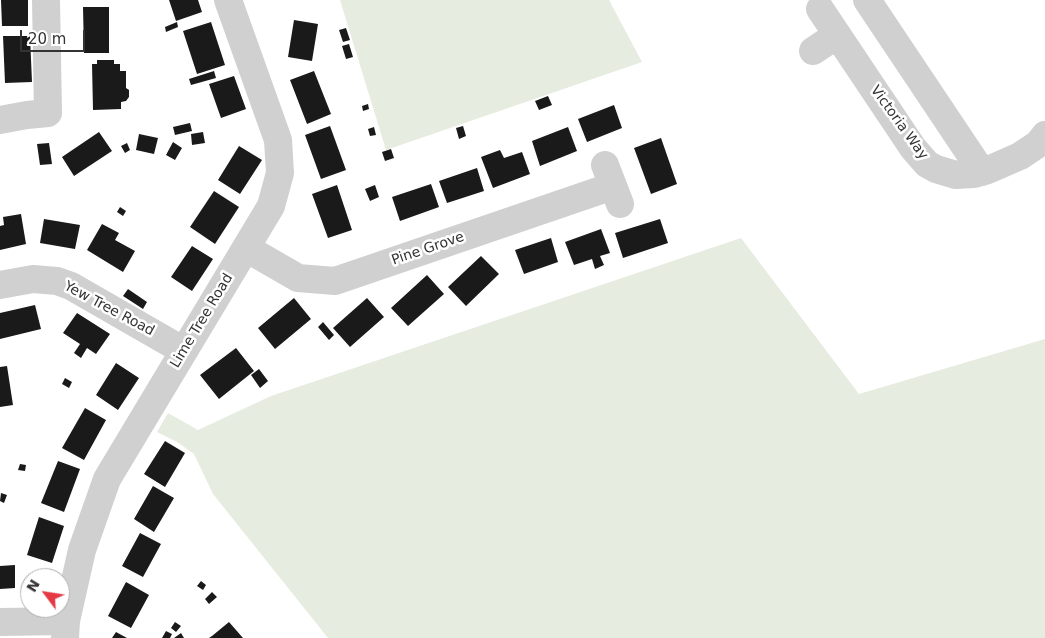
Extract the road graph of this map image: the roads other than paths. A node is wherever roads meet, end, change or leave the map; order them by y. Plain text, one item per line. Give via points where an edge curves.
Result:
1 (46, 0) edge
2 (228, 0) edge
3 (867, 0) edge
4 (820, 9) dead end
5 (837, 35) junction
6 (813, 51) dead end
7 (0, 120) edge
8 (1045, 135) edge
9 (982, 172) junction
10 (612, 185) dead end
11 (246, 248) junction
12 (0, 285) edge
13 (184, 351) junction
14 (0, 622) edge
15 (65, 630) edge

1 - 7 street via 48,114
2 - 11 street, Lime Tree Road via 278,140 280,173 271,206
3 - 9 street
4 - 5 street, Victoria Way
5 - 6 street
5 - 9 street, Victoria Way via 927,164 956,175
8 - 9 street, Victoria Way via 1020,156
10 - 11 street, Pine Grove via 335,281 298,278
11 - 13 street, Lime Tree Road
12 - 13 street, Yew Tree Road via 33,279 71,286
13 - 15 street, Lime Tree Road via 107,479 82,550
14 - 15 street

